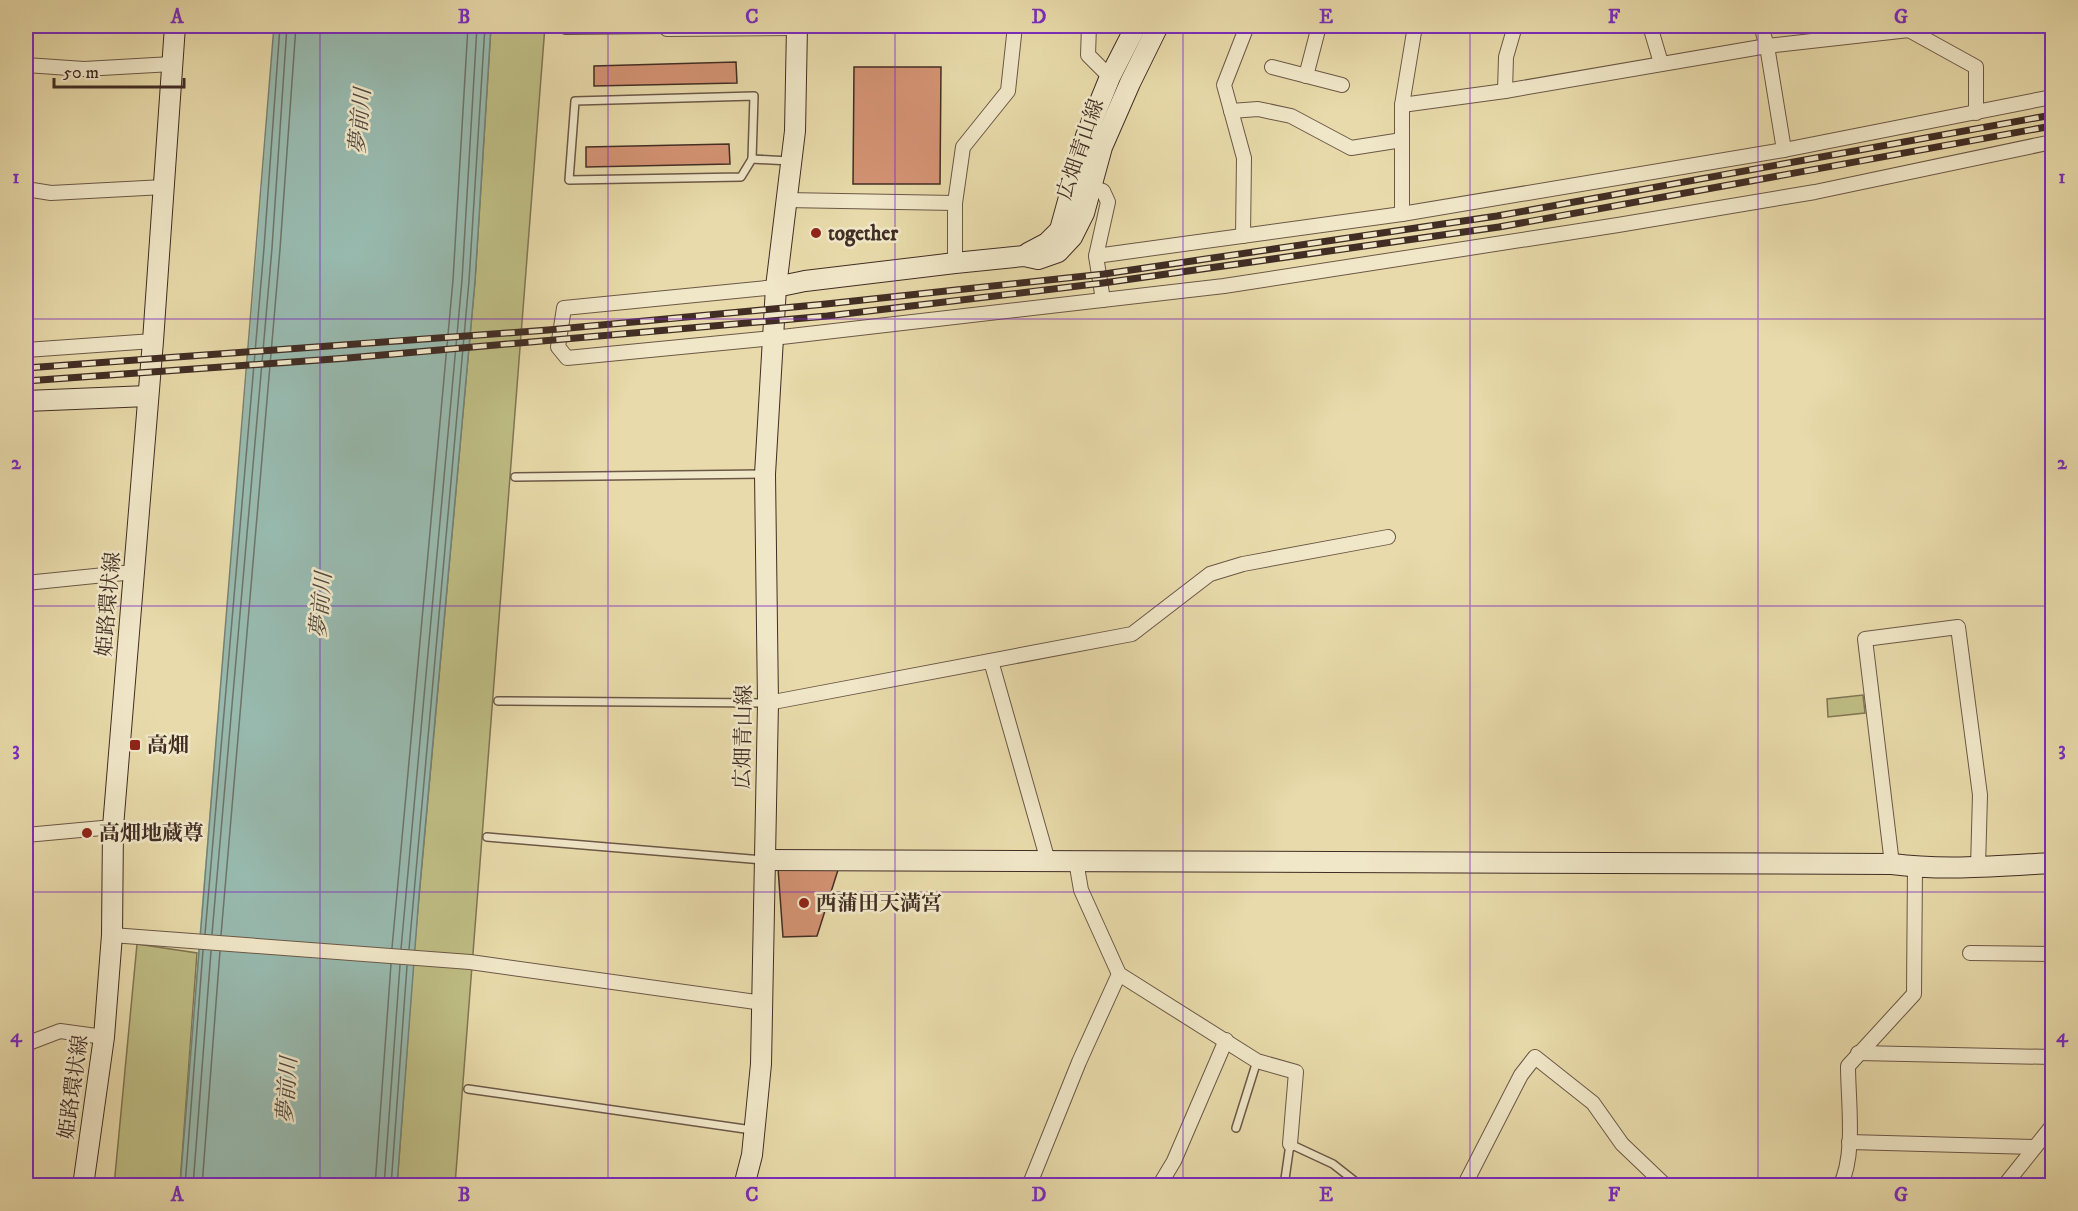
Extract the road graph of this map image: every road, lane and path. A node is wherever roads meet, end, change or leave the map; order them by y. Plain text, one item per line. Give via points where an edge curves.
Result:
1 (174, 26) edge
2 (1016, 26) edge
3 (1089, 26) edge
4 (1136, 26) edge
5 (1158, 26) edge
6 (1247, 26) edge
7 (1318, 26) edge
8 (1415, 26) edge
9 (1515, 26) edge
10 (1650, 26) edge
11 (1761, 26) edge
12 (667, 27) edge
13 (797, 27) edge
14 (565, 30) dead end
15 (1830, 32) edge
16 (1767, 46) junction
17 (1661, 63) junction
18 (26, 64) edge
19 (172, 64) junction
20 (1272, 67) dead end
21 (1306, 76) junction
22 (1110, 77) junction
23 (1342, 85) dead end
24 (1505, 91) junction
25 (2052, 97) edge
26 (1402, 105) junction
27 (1232, 111) junction
28 (1976, 113) junction
29 (1402, 140) junction
30 (2052, 142) edge
31 (1784, 150) junction
32 (752, 159) junction
33 (790, 161) junction
34 (164, 186) junction
35 (1092, 188) junction
36 (26, 189) edge
37 (785, 200) junction
38 (955, 203) junction
39 (1402, 214) junction
40 (1243, 236) junction
41 (1024, 256) junction
42 (1096, 256) junction
43 (956, 263) junction
44 (776, 287) junction
45 (1102, 300) junction
46 (773, 338) junction
47 (153, 341) junction
48 (26, 350) edge
49 (148, 396) junction
50 (26, 401) edge
51 (765, 474) junction
52 (516, 477) dead end
53 (1388, 537) dead end
54 (134, 572) junction
55 (26, 583) edge
56 (991, 661) junction
57 (498, 700) dead end
58 (768, 703) junction
59 (113, 827) junction
60 (26, 835) edge
61 (487, 837) dead end
62 (765, 860) junction
63 (1048, 861) junction
64 (1076, 861) junction
65 (2052, 863) edge
66 (1892, 864) junction
67 (1915, 867) junction
68 (1978, 867) junction
69 (112, 935) junction
70 (1970, 953) dead end
71 (2052, 954) edge
72 (1119, 974) junction
73 (763, 1003) junction
74 (104, 1037) junction
75 (1226, 1040) junction
76 (26, 1044) edge
77 (1858, 1053) junction
78 (2052, 1057) edge
79 (1257, 1061) junction
80 (468, 1089) dead end
81 (2052, 1126) edge
82 (1236, 1128) dead end
83 (754, 1131) junction
84 (1849, 1142) junction
85 (1290, 1144) junction
86 (2035, 1147) junction
87 (83, 1185) edge
88 (744, 1185) edge
89 (1029, 1185) edge
90 (1159, 1185) edge
91 (1284, 1185) edge
92 (1361, 1185) edge
93 (1464, 1185) edge
94 (1666, 1185) edge
95 (1840, 1185) edge
96 (2004, 1185) edge

1 - 19 main road, 姫路環状線
2 - 38 street via 1008,92 963,147
3 - 22 street via 1088,55
4 - 22 main road, 広畑青山線
5 - 35 main road, 広畑青山線 via 1102,147
6 - 27 street via 1224,86
7 - 21 street
8 - 26 street
9 - 24 street via 1506,57
10 - 17 street
11 - 16 street
12 - 13 street
12 - 14 lane
13 - 33 main road, 広畑青山線 via 795,131
15 - 16 street
15 - 28 street via 1909,30 1976,67
16 - 17 street
16 - 31 street
17 - 24 street
18 - 19 street via 84,69
19 - 34 main road, 姫路環状線
20 - 21 street
21 - 23 street
22 - 41 main road, 広畑青山線 via 1086,136 1060,230
24 - 26 street
25 - 28 street
26 - 29 street
27 - 29 street via 1258,109 1290,116 1351,148
27 - 40 street via 1244,158
28 - 31 street
29 - 39 street
30 - 45 street via 1815,192 1618,225 1224,286
31 - 39 street
32 - 32 lane via 741,177 570,180 575,100 754,96
32 - 33 lane
33 - 37 main road, 広畑青山線
34 - 36 street via 51,194
34 - 47 main road, 姫路環状線
35 - 41 main road, 広畑青山線 via 1072,237 1058,252 1038,259
35 - 42 street via 1103,191 1108,202
37 - 38 street
37 - 44 main road, 広畑青山線
38 - 43 street
39 - 40 street
40 - 42 street
41 - 43 main road, 広畑青山線
42 - 45 street
43 - 44 main road, 広畑青山線
44 - 46 main road, 広畑青山線
44 - 46 street via 564,308 558,347 567,358
45 - 46 street
46 - 51 main road, 広畑青山線
47 - 48 street
47 - 49 main road, 姫路環状線
49 - 50 main road
49 - 54 main road, 姫路環状線
51 - 52 lane
51 - 58 main road, 広畑青山線
53 - 56 street via 1243,564 1210,574 1132,634
54 - 55 street
54 - 59 main road, 姫路環状線
56 - 58 street
56 - 63 street
57 - 58 lane
58 - 62 main road, 広畑青山線
59 - 60 street
59 - 69 main road, 姫路環状線
61 - 62 lane
62 - 63 main road
62 - 73 main road, 広畑青山線
63 - 64 main road
64 - 66 main road
64 - 72 street via 1081,890
65 - 68 main road
66 - 67 main road
66 - 68 street via 1865,639 1958,627 1980,795
67 - 68 main road
67 - 77 street via 1914,994
69 - 73 street via 470,962
69 - 74 main road, 姫路環状線
70 - 71 street
72 - 75 street
72 - 89 street
73 - 83 main road, 広畑青山線
74 - 76 street via 60,1031
74 - 87 main road, 姫路環状線
75 - 79 street
75 - 90 street via 1174,1161
77 - 78 street
77 - 84 street via 1848,1066
79 - 82 lane
79 - 85 street via 1296,1072
80 - 83 lane
81 - 86 street
83 - 88 main road, 広畑青山線
84 - 86 street
84 - 95 street via 1845,1176
85 - 91 lane
85 - 92 lane via 1333,1164
86 - 96 street
93 - 94 street via 1521,1075 1535,1057 1593,1103 1622,1144

